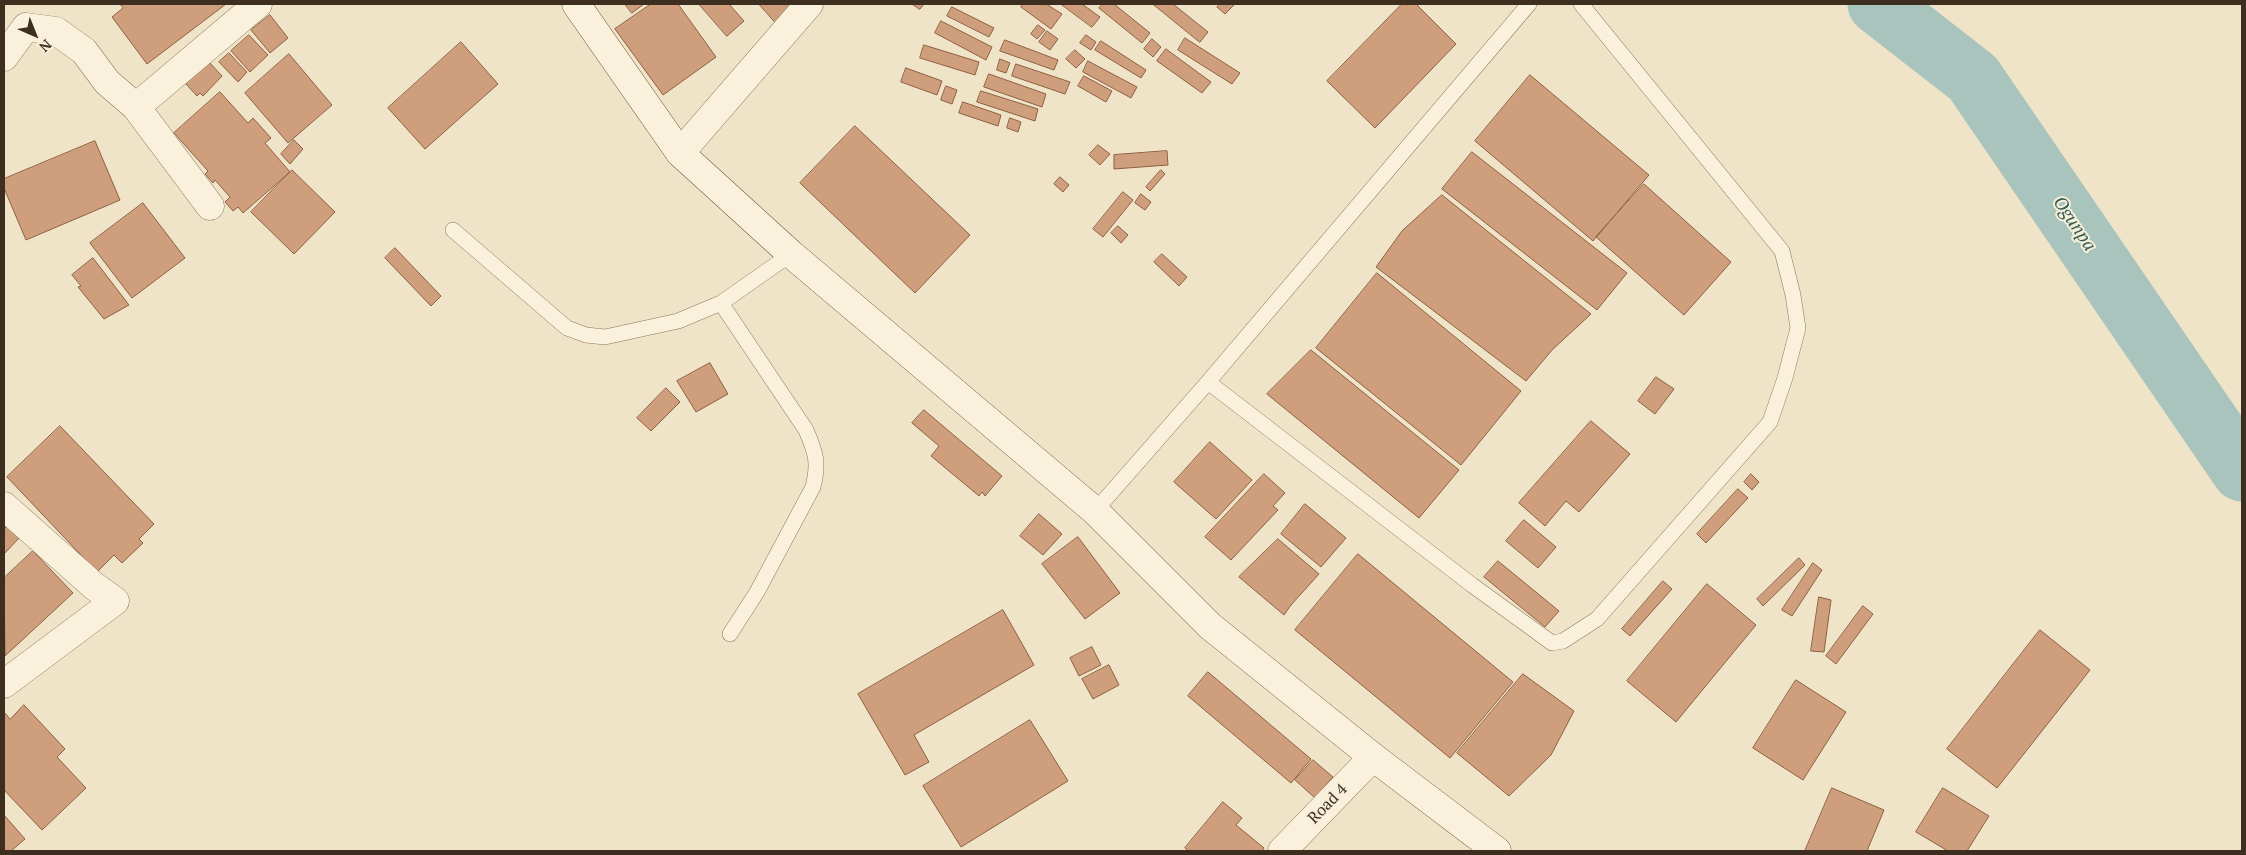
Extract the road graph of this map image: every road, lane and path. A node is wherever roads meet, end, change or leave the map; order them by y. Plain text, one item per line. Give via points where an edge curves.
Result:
1 (258, 4) edge
2 (576, 4) edge
3 (809, 4) edge
4 (1529, 4) edge
5 (1581, 4) edge
6 (4, 57) edge
7 (136, 107) junction
8 (680, 153) junction
9 (210, 206) dead end
10 (453, 230) dead end
11 (791, 254) junction
12 (721, 303) junction
13 (1208, 382) junction
14 (4, 506) edge
15 (1094, 511) junction
16 (730, 634) dead end
17 (4, 684) edge
18 (1373, 757) junction
19 (1282, 851) edge
20 (1497, 851) edge

1 - 7 street
2 - 8 street
3 - 8 street
4 - 13 lane
5 - 13 lane via 1782,251 1798,328 1786,378 1770,422 1598,619 1563,641 1552,643
6 - 7 street via 26,27 56,31 84,52 107,82
7 - 9 street
8 - 11 street
10 - 12 lane via 567,328 586,335 605,337 678,322
11 - 12 lane
11 - 15 street
12 - 16 lane via 806,430 815,450 818,468 804,504 757,592
13 - 15 lane
14 - 17 street via 115,601
15 - 18 street via 1210,626
18 - 19 street, Road 4
18 - 20 street

